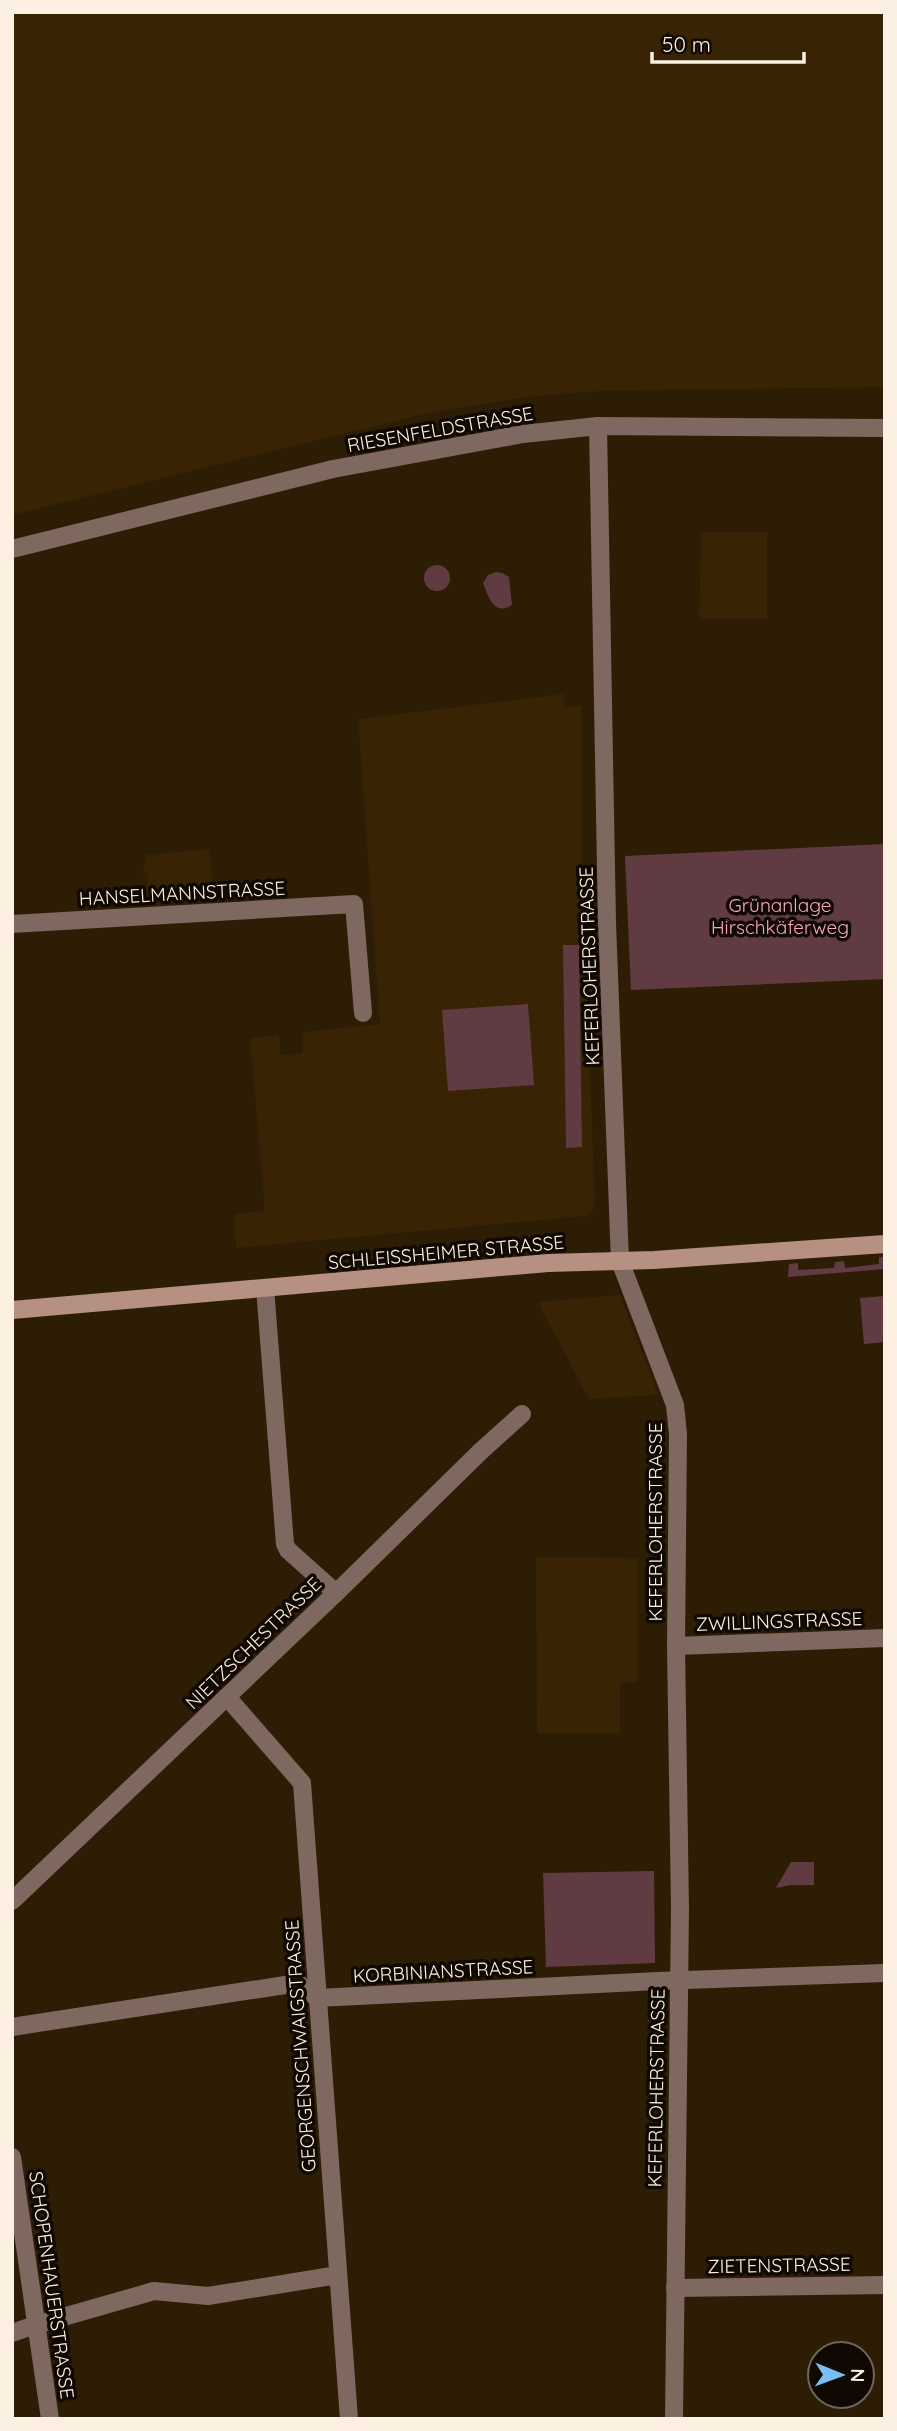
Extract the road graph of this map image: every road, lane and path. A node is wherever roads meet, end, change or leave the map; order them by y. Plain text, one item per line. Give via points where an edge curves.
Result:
1 (598, 426) junction
2 (885, 428) edge
3 (12, 549) edge
4 (12, 924) edge
5 (363, 1013) dead end
6 (885, 1244) edge
7 (620, 1261) junction
8 (265, 1288) junction
9 (12, 1310) edge
10 (523, 1414) dead end
11 (336, 1593) junction
12 (885, 1638) edge
13 (676, 1646) junction
14 (227, 1697) junction
15 (12, 1900) edge
16 (885, 1973) edge
17 (679, 1980) junction
18 (317, 1998) junction
19 (12, 2026) edge
20 (12, 2157) edge
21 (338, 2275) junction
22 (885, 2285) edge
23 (675, 2288) junction
24 (35, 2325) junction
25 (12, 2333) edge
26 (50, 2419) edge
27 (349, 2419) edge
28 (674, 2419) edge

1 - 2 street, RIESENFELDSTRASSE
1 - 3 street, RIESENFELDSTRASSE via 505,437 356,464
1 - 7 street, KEFERLOHERSTRASSE via 607,923
4 - 5 street, HANSELMANNSTRASSE via 354,904
6 - 7 main road, SCHLEISSHEIMER STRASSE
7 - 8 main road, SCHLEISSHEIMER STRASSE
7 - 13 street, KEFERLOHERSTRASSE via 675,1405
8 - 9 main road, SCHLEISSHEIMER STRASSE
8 - 11 street via 285,1544
10 - 11 street, NIETZSCHESTRASSE
11 - 14 street, NIETZSCHESTRASSE
12 - 13 street, ZWILLINGSTRASSE
13 - 17 street, KEFERLOHERSTRASSE
14 - 15 street, NIETZSCHESTRASSE
14 - 18 street, GEORGENSCHWAIGSTRASSE via 302,1783
16 - 17 street, KORBINIANSTRASSE
17 - 18 street, KORBINIANSTRASSE
17 - 23 street, KEFERLOHERSTRASSE
18 - 19 street, KORBINIANSTRASSE via 298,1983
18 - 21 street, GEORGENSCHWAIGSTRASSE
20 - 24 street, SCHOPENHAUERSTRASSE
21 - 24 street via 208,2297 154,2291
21 - 27 street, GEORGENSCHWAIGSTRASSE
22 - 23 street, ZIETENSTRASSE
23 - 28 street, KEFERLOHERSTRASSE
24 - 25 street
24 - 26 street, SCHOPENHAUERSTRASSE

